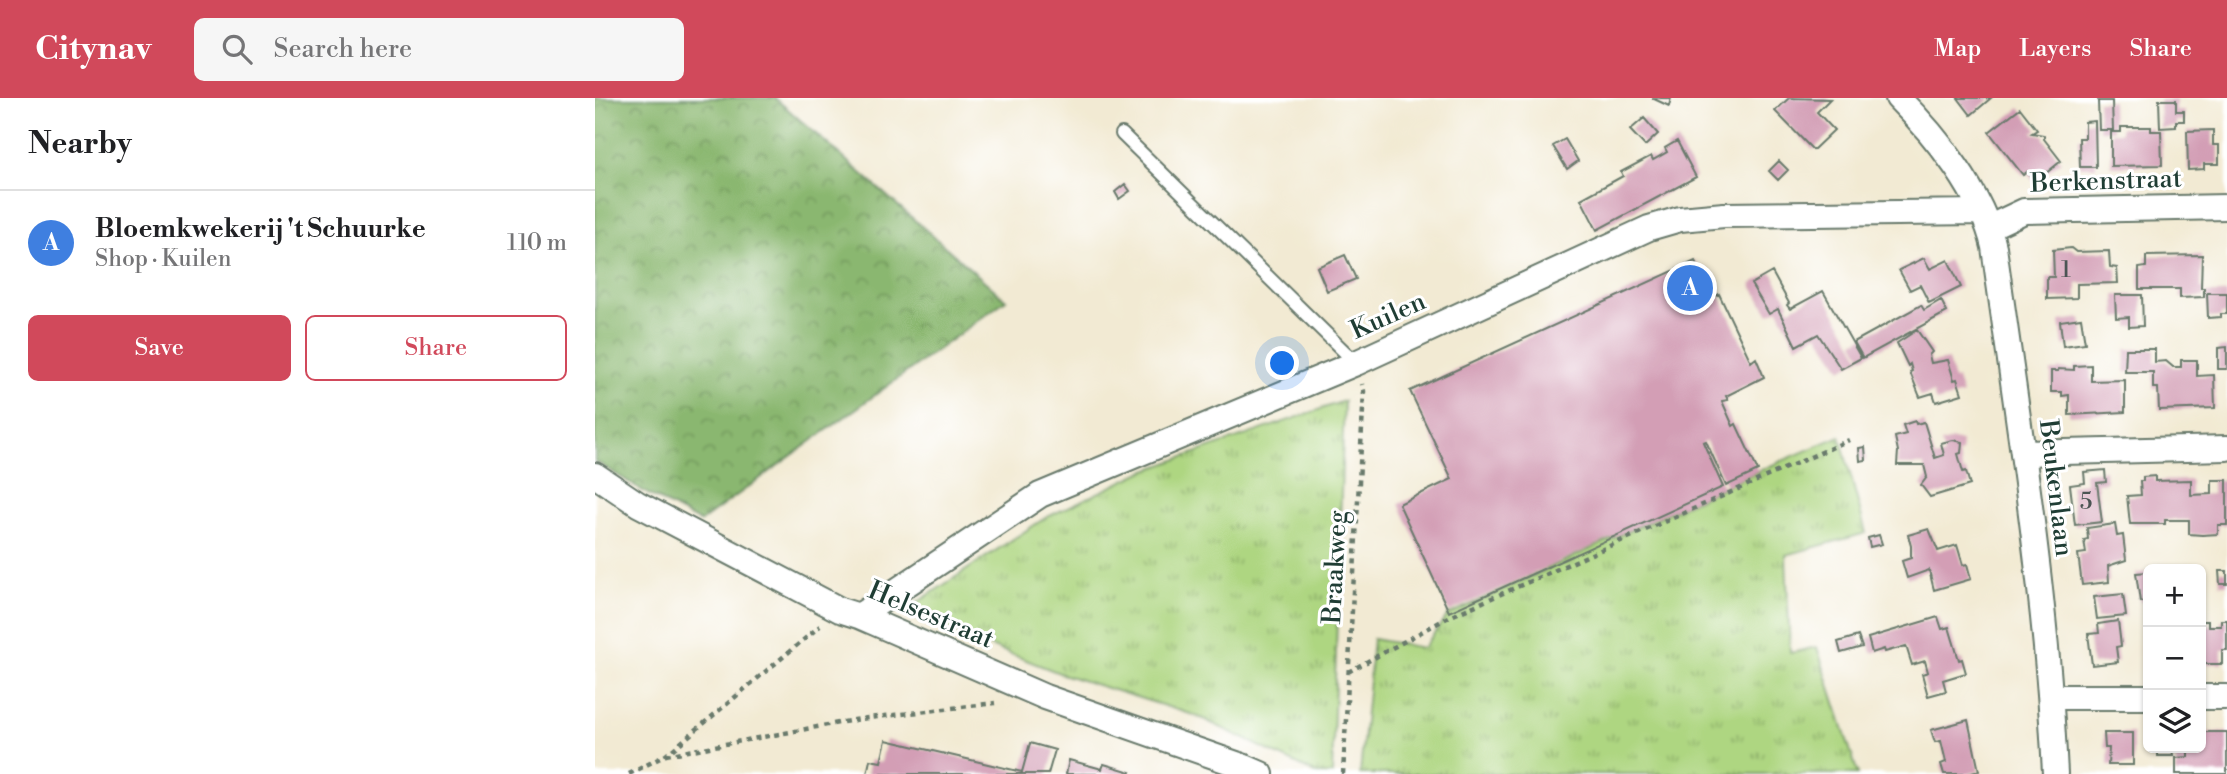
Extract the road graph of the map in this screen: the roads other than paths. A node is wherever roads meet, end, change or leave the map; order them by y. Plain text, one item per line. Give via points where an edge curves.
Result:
1 (1898, 98) edge
2 (1122, 134) dead end
3 (2227, 207) edge
4 (1986, 219) junction
5 (1356, 363) junction
6 (2227, 448) edge
7 (2023, 453) junction
8 (595, 475) edge
9 (850, 613) junction
10 (2052, 697) junction
11 (2143, 697) edge
12 (2206, 697) edge
13 (2227, 697) edge
14 (1261, 774) edge
15 (2056, 774) edge

1 - 4 street via 1956,169
2 - 5 lane
3 - 4 street, Berkenstraat via 2024,211
4 - 5 street, Kuilen via 1724,215 1680,219 1649,228
4 - 7 street, Beukenlaan via 1994,247
5 - 9 street, Kuilen via 1040,495
6 - 7 street
7 - 10 street, Beukenlaan
8 - 9 street, Helsestraat via 638,504
9 - 14 street, Helsestraat via 1045,697
10 - 11 street
10 - 15 street, Beukenlaan
12 - 13 street

